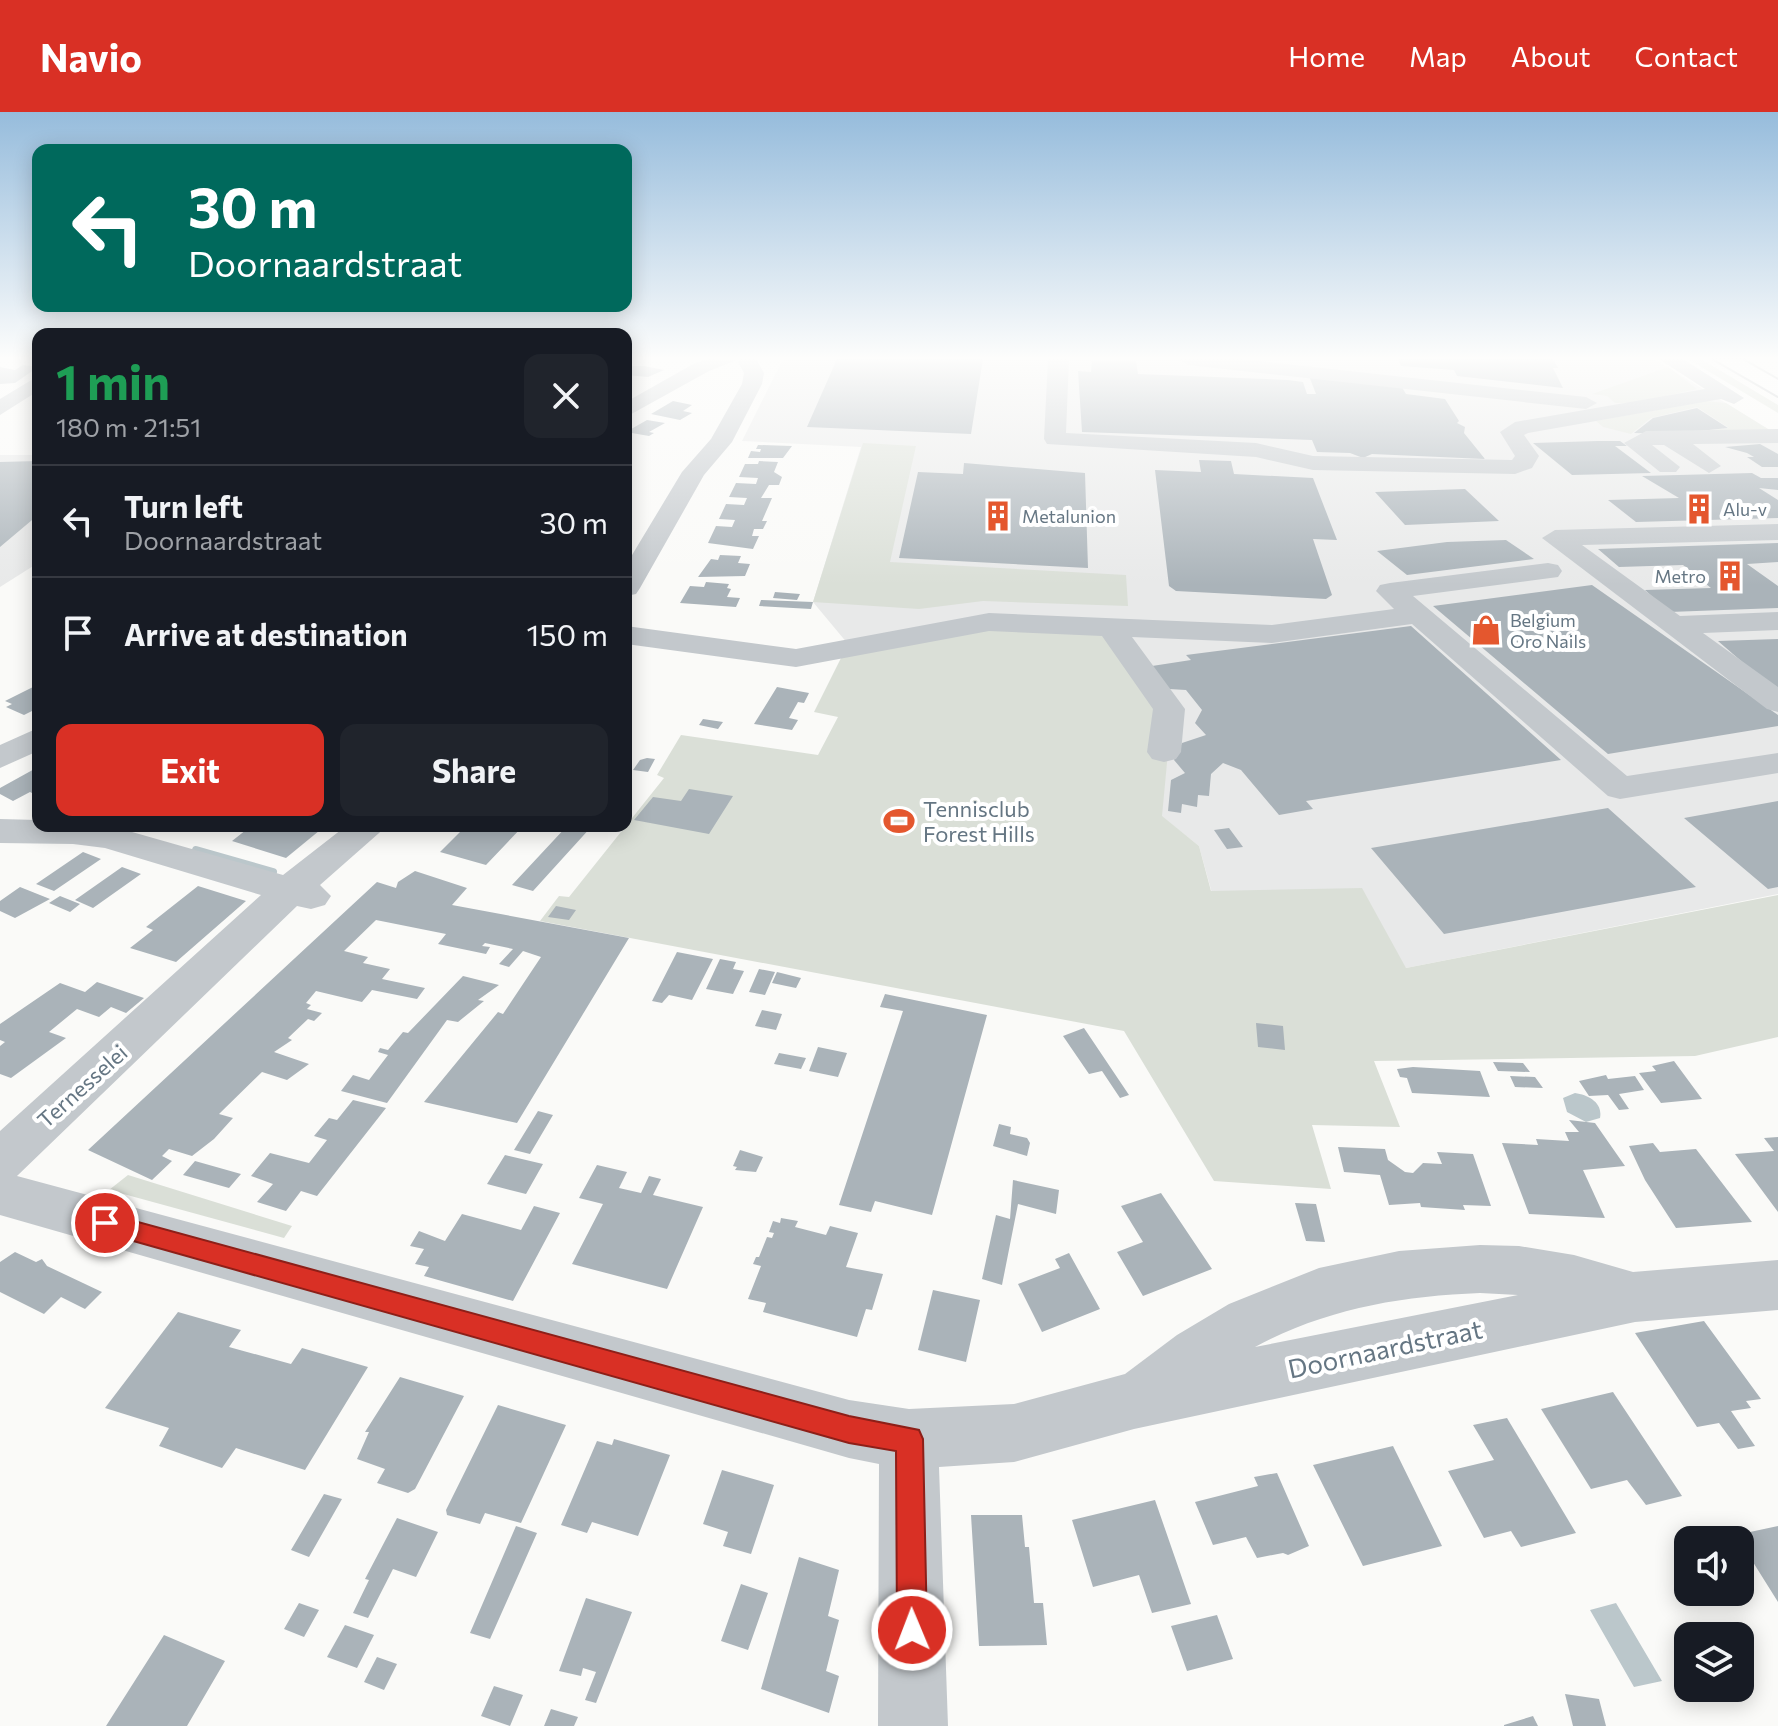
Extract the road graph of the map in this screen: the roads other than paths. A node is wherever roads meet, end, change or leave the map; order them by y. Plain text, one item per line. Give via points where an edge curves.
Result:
1 (725, 434) edge
2 (1055, 434) edge
3 (1513, 434) edge
4 (1778, 436) edge
5 (1669, 438) junction
6 (1709, 466) dead end
7 (1668, 467) dead end
8 (1778, 532) edge
9 (1548, 571) dead end
10 (632, 578) edge
11 (1417, 615) junction
12 (1778, 621) edge
13 (1674, 625) junction
14 (1111, 628) junction
15 (632, 636) edge
16 (1778, 702) edge
17 (1164, 752) dead end
18 (1778, 763) edge
19 (0, 831) edge
20 (32, 831) edge
21 (73, 832) edge
22 (363, 832) edge
23 (382, 832) edge
24 (305, 894) junction
25 (0, 1161) edge
26 (0, 1193) edge
27 (1778, 1285) edge
28 (1635, 1297) junction
29 (1134, 1400) junction
30 (909, 1439) junction
31 (913, 1726) edge

1 - 10 street via 694,472
2 - 3 street via 1066,443 1256,450 1313,463 1515,467 1527,456
4 - 5 street
5 - 6 street
5 - 7 street via 1635,443
8 - 13 street via 1555,538
9 - 11 street via 1390,591
11 - 14 street via 1272,634
11 - 18 street via 1620,788
12 - 13 street
13 - 16 street
14 - 15 street via 989,622 796,658
14 - 17 street via 1169,709
19 - 20 street
21 - 24 street via 108,837
22 - 24 street, Ternesselei
23 - 24 street, Ternesselei via 360,861
24 - 25 street, Ternesselei via 164,1011
26 - 30 street, Doornaardstraat via 849,1429
27 - 28 street, Doornaardstraat
28 - 29 street, Doornaardstraat
28 - 29 street, Doornaardstraat via 1555,1275 1467,1270 1394,1274 1326,1291 1248,1322
29 - 30 street, Doornaardstraat via 1014,1433
30 - 31 street

